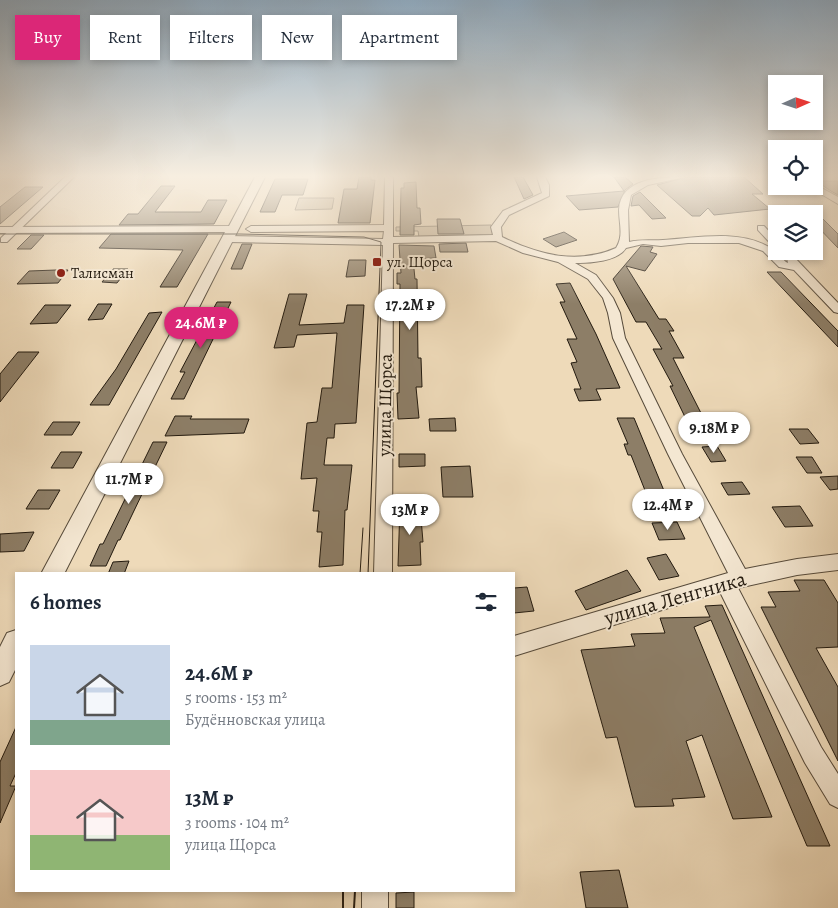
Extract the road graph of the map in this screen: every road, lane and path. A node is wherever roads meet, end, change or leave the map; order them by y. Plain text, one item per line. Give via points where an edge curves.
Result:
1 (27, 219) edge
2 (238, 219) edge
3 (388, 219) edge
4 (500, 219) edge
5 (623, 219) edge
6 (761, 228) dead end
7 (16, 230) junction
8 (231, 234) junction
9 (768, 235) edge
10 (388, 236) junction
11 (1, 237) edge
12 (498, 238) junction
13 (623, 246) junction
14 (560, 259) junction
15 (791, 260) edge
16 (797, 267) junction
17 (838, 310) edge
18 (838, 562) edge
19 (53, 572) edge
20 (382, 572) edge
21 (733, 580) junction
22 (15, 644) edge
23 (515, 646) edge
24 (4, 671) edge
25 (838, 796) edge
26 (375, 892) edge
27 (375, 908) edge

1 - 7 street
2 - 8 street
3 - 10 street, улица Щорса
4 - 12 street via 496,226
5 - 13 street via 626,239
6 - 9 street
7 - 8 street
7 - 11 street
8 - 10 street
8 - 10 street
8 - 11 street
8 - 19 street
10 - 12 street
10 - 20 street, улица Щорса
12 - 14 street via 528,252
13 - 14 street via 607,255
13 - 16 street via 643,241 740,240 766,249 783,265
14 - 21 street via 592,277 608,298 619,338
15 - 16 street
16 - 17 street
18 - 21 street, улица Ленгника
21 - 23 street, улица Ленгника
21 - 25 street via 812,755
22 - 24 street
26 - 27 street

